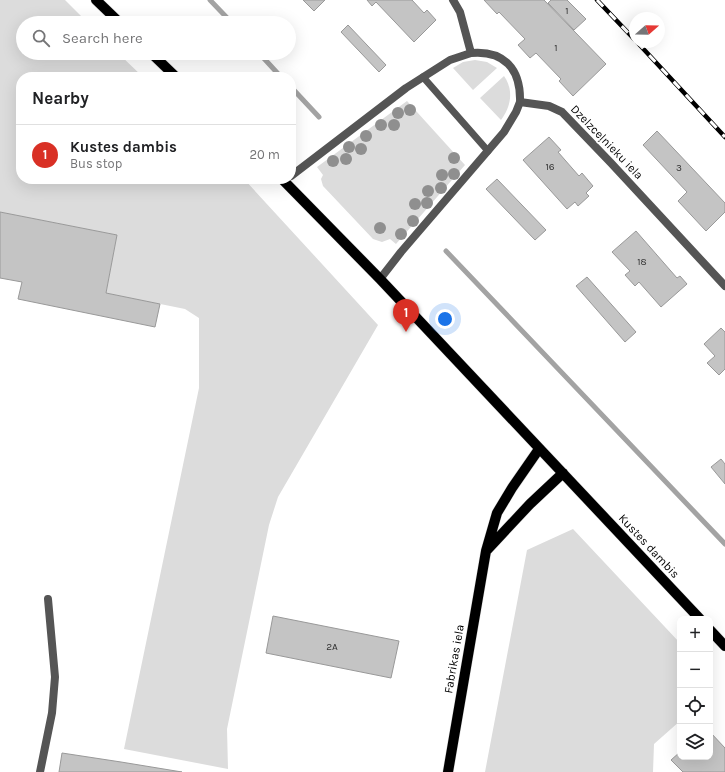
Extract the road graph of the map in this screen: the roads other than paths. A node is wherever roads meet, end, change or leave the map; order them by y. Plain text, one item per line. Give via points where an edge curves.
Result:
1 (96, 0) edge
2 (453, 0) edge
3 (113, 16) edge
4 (471, 53) junction
5 (158, 60) edge
6 (171, 72) edge
7 (423, 77) junction
8 (520, 102) junction
9 (488, 151) junction
10 (296, 171) edge
11 (291, 184) edge
12 (380, 278) junction
13 (725, 286) edge
14 (539, 449) junction
15 (563, 473) junction
16 (486, 551) junction
17 (48, 599) dead end
18 (697, 616) edge
19 (713, 633) edge
20 (725, 646) edge
21 (40, 772) edge
22 (448, 772) edge

1 - 3 main road
2 - 4 street via 460,12
4 - 7 street via 450,60
4 - 8 street via 482,52 508,63 521,88
5 - 6 main road
7 - 9 lane
7 - 10 street
8 - 9 street via 511,122
8 - 13 street, Dzelzceļnieku iela via 549,106 562,112
9 - 12 street
11 - 12 main road, Kustes dambis
12 - 14 main road, Kustes dambis
14 - 15 main road, Kustes dambis
14 - 16 main road, Fabrikas iela via 497,513
15 - 16 main road
15 - 18 main road, Kustes dambis
16 - 22 main road, Fabrikas iela
17 - 21 street via 55,677 52,713
19 - 20 main road

